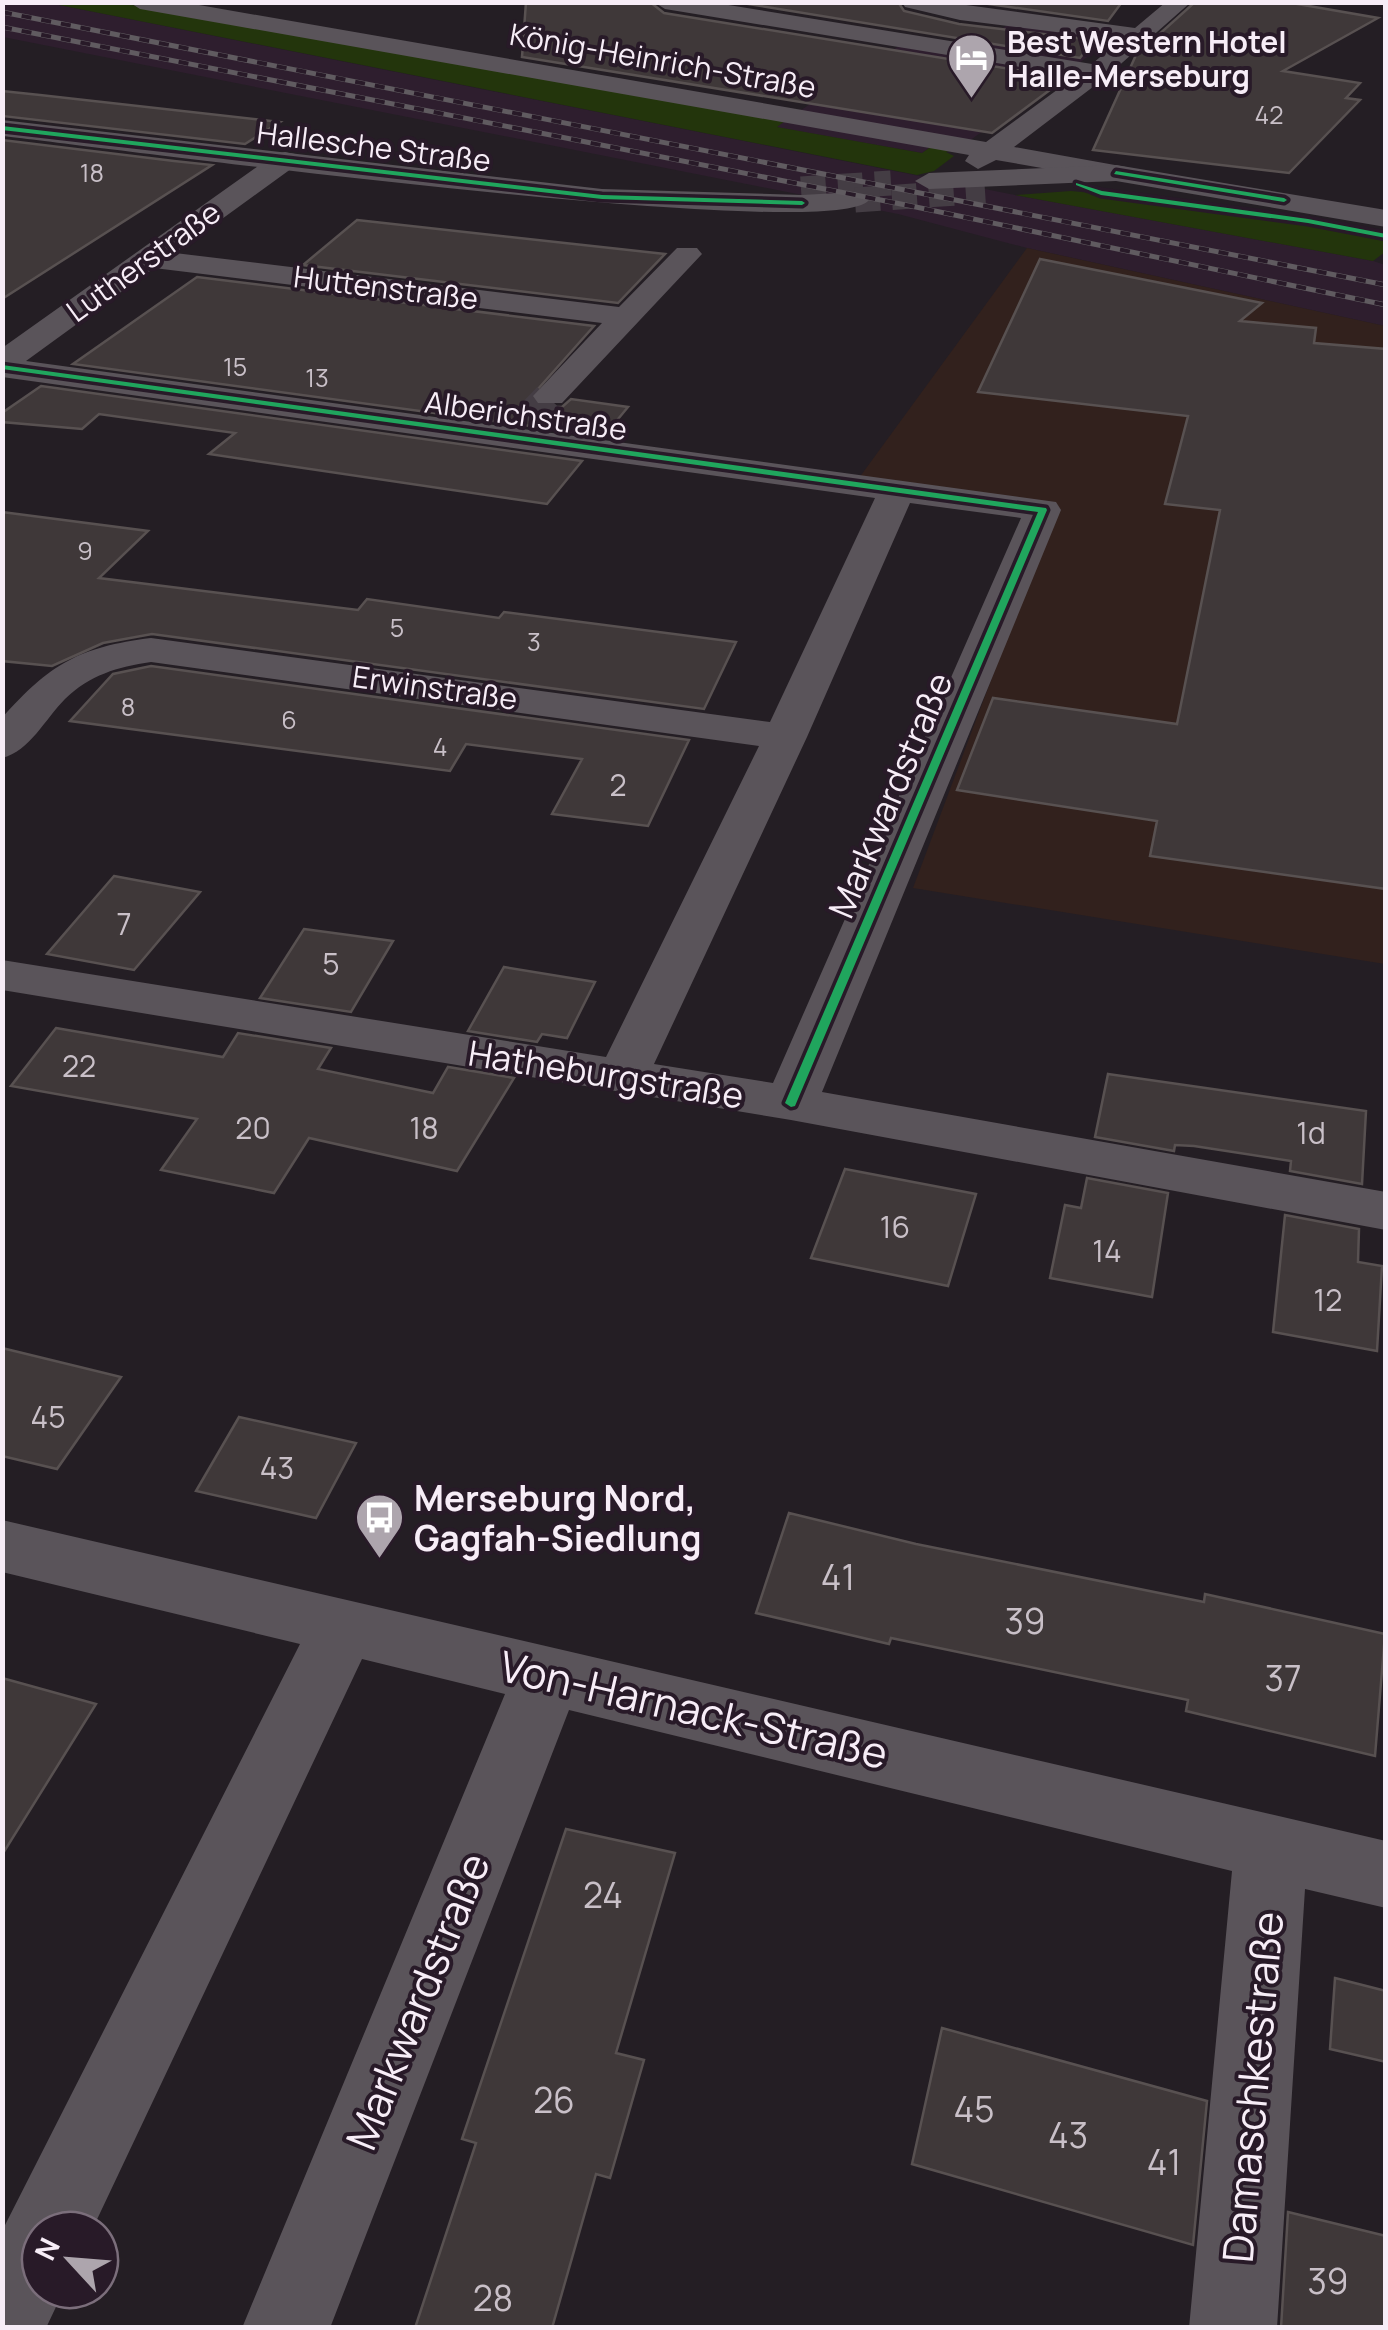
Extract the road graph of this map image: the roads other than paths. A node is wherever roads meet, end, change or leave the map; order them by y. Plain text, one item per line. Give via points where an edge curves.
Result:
1 (140, 2) edge
2 (665, 2) edge
3 (914, 2) edge
4 (1180, 2) edge
5 (1141, 36) junction
6 (1097, 72) junction
7 (2, 128) edge
8 (997, 150) junction
9 (285, 160) junction
10 (1116, 172) junction
11 (958, 178) junction
12 (929, 180) tunnel mouth
13 (1186, 184) junction
14 (801, 189) tunnel mouth
15 (985, 191) tunnel mouth
16 (740, 200) junction
17 (855, 200) tunnel mouth
18 (1386, 219) edge
19 (687, 254) dead end
20 (144, 258) junction
21 (628, 316) junction
22 (2, 365) edge
23 (528, 418) junction
24 (897, 490) junction
25 (1044, 510) joint
26 (786, 737) junction
27 (2, 744) edge
28 (2, 975) edge
29 (622, 1077) junction
30 (791, 1103) junction
31 (1386, 1211) edge
32 (2, 1546) edge
33 (343, 1627) junction
34 (548, 1674) junction
35 (1271, 1847) junction
36 (1386, 1875) edge
37 (58, 2210) edge
38 (20, 2288) edge
39 (2, 2324) edge
40 (286, 2328) edge
41 (1233, 2328) edge

1 - 8 street, König-Heinrich-Straße
2 - 6 street
3 - 5 street
4 - 5 street
5 - 6 street
6 - 8 street
7 - 9 street, Hallesche Straße
8 - 10 street, König-Heinrich-Straße
8 - 11 street
9 - 16 street, Hallesche Straße via 602,197
9 - 20 street, Lutherstraße
10 - 11 street, König-Heinrich-Straße
10 - 13 street, König-Heinrich-Straße
11 - 12 street
13 - 15 street, König-Heinrich-Straße
13 - 18 street, König-Heinrich-Straße
14 - 16 street, Hallesche Straße
16 - 17 street, Hallesche Straße
19 - 21 street
20 - 21 street, Huttenstraße
20 - 22 street, Lutherstraße
21 - 23 street
22 - 23 street, Alberichstraße
23 - 24 street, Alberichstraße
24 - 25 street, Alberichstraße
24 - 26 street
25 - 30 street, Markwardstraße
26 - 27 street, Erwinstraße via 150,650 122,652 68,672
26 - 29 street
28 - 29 street, Hatheburgstraße
29 - 30 street, Hatheburgstraße
30 - 31 street, Hatheburgstraße
32 - 33 street, Von-Harnack-Straße
33 - 34 street, Von-Harnack-Straße
33 - 37 street
34 - 35 street, Von-Harnack-Straße
34 - 40 street, Markwardstraße
35 - 36 street, Von-Harnack-Straße
35 - 41 street, Damaschkestraße
38 - 39 street

